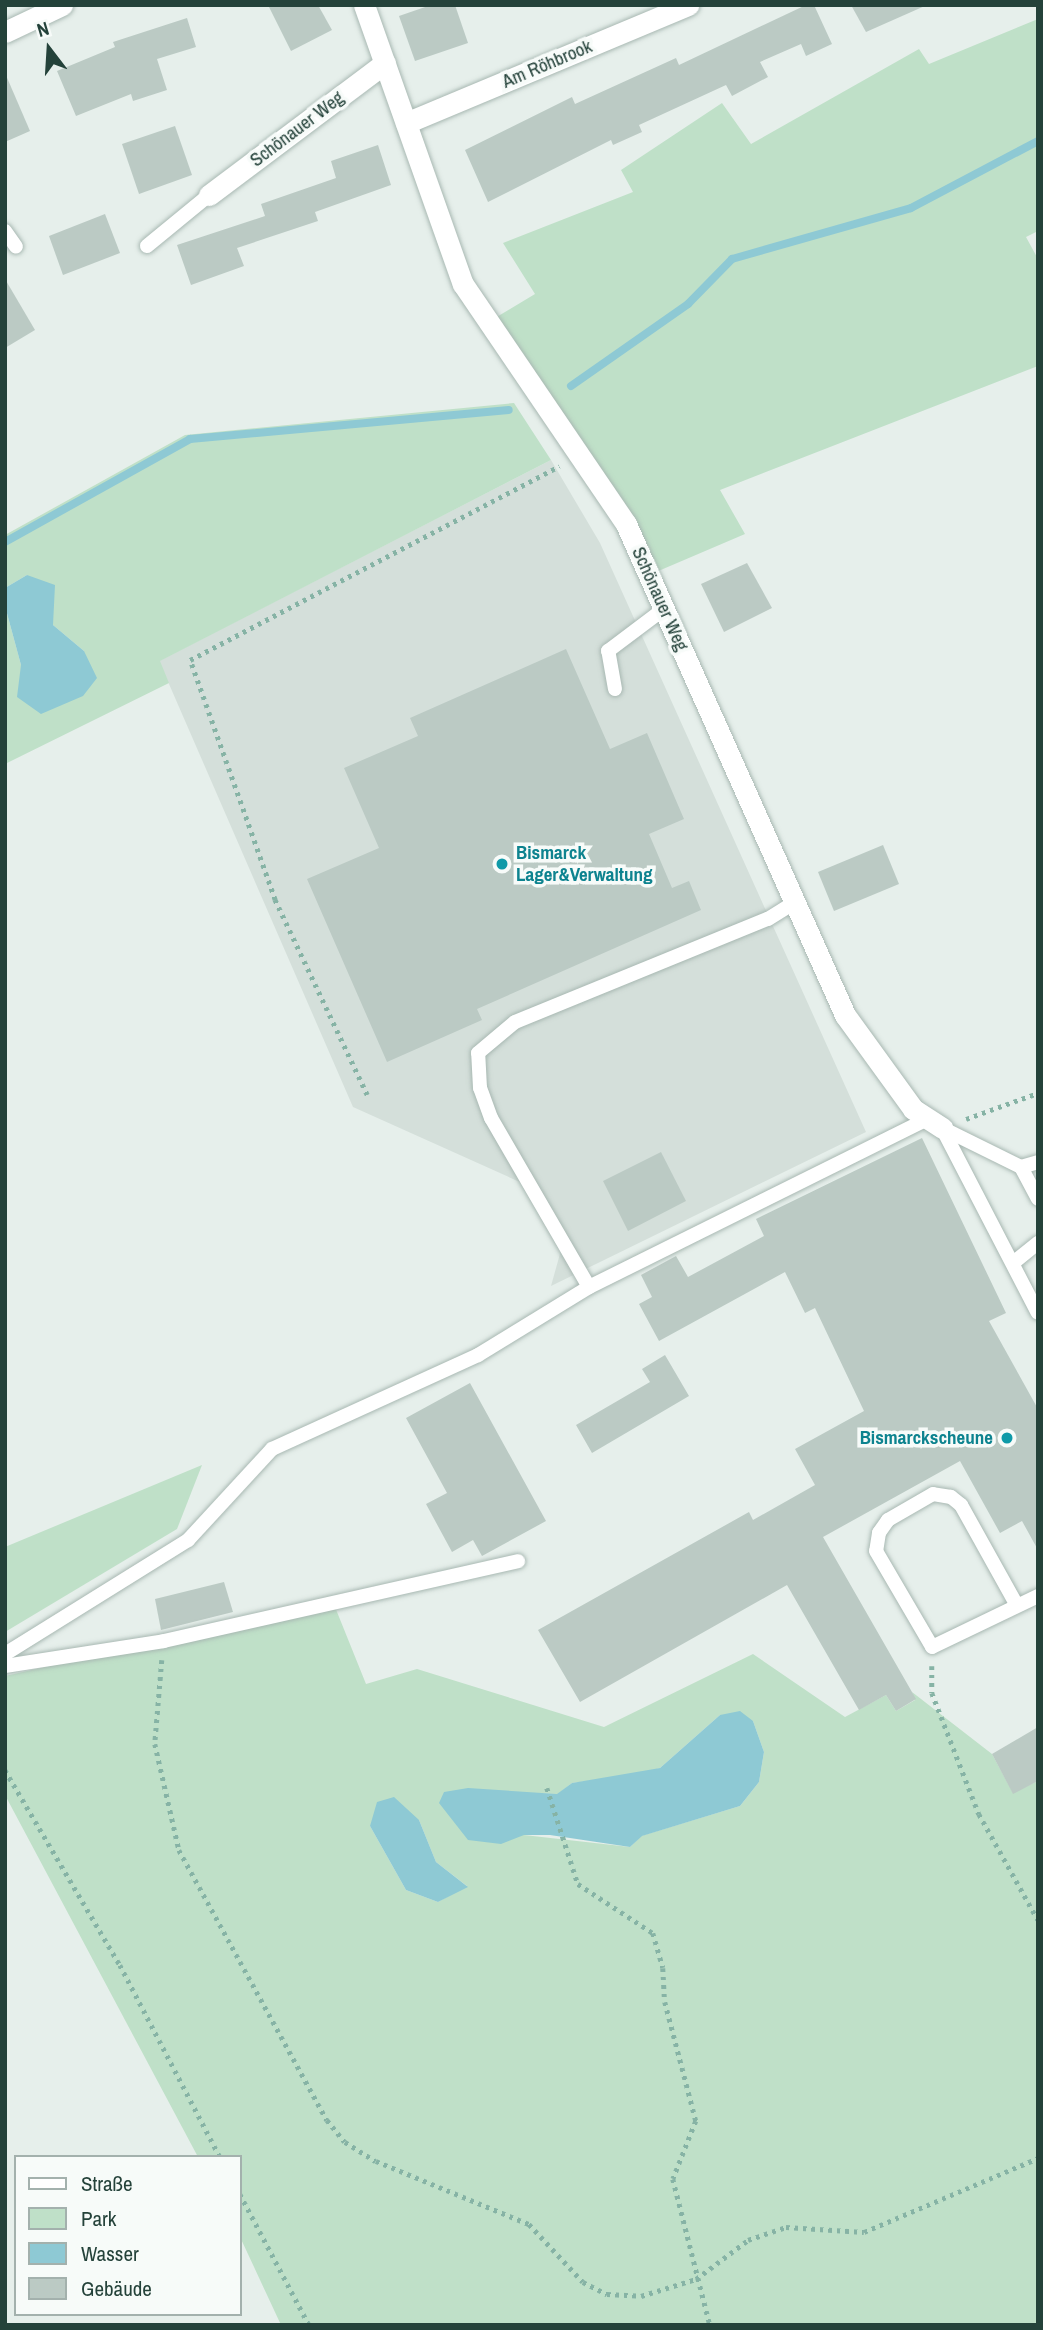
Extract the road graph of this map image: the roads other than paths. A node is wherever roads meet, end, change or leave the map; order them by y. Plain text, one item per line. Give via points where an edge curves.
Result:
1 (62, 5) edge
2 (363, 5) edge
3 (688, 5) edge
4 (5, 32) edge
5 (385, 63) junction
6 (405, 123) junction
7 (209, 195) joint
8 (5, 231) edge
9 (147, 246) dead end
10 (16, 247) dead end
11 (664, 609) junction
12 (615, 689) dead end
13 (797, 901) junction
14 (935, 1124) junction
15 (1038, 1162) edge
16 (1021, 1167) junction
17 (1038, 1199) edge
18 (1038, 1243) edge
19 (1013, 1263) junction
20 (589, 1287) junction
21 (1038, 1313) edge
22 (518, 1561) dead end
23 (1038, 1596) edge
24 (1015, 1602) junction
25 (5, 1654) edge
26 (5, 1666) edge

1 - 4 street
2 - 5 street, Schönauer Weg
3 - 6 street, Am Röhbrook
5 - 6 street, Schönauer Weg
5 - 7 street, Schönauer Weg
6 - 11 street, Schönauer Weg via 463,284 626,524
7 - 9 lane
8 - 10 lane
11 - 12 lane via 608,651
11 - 13 street, Schönauer Weg
13 - 14 street, Schönauer Weg via 845,1015 913,1109
13 - 20 lane via 768,919 515,1022 478,1054 480,1088 491,1118
14 - 16 lane
14 - 19 lane
14 - 20 lane
15 - 16 lane
16 - 17 lane
18 - 19 lane
19 - 21 lane
20 - 25 lane via 478,1355 272,1449 188,1541
22 - 26 lane via 164,1642
23 - 24 lane
24 - 24 lane via 961,1505 933,1494 888,1520 876,1551 932,1647

